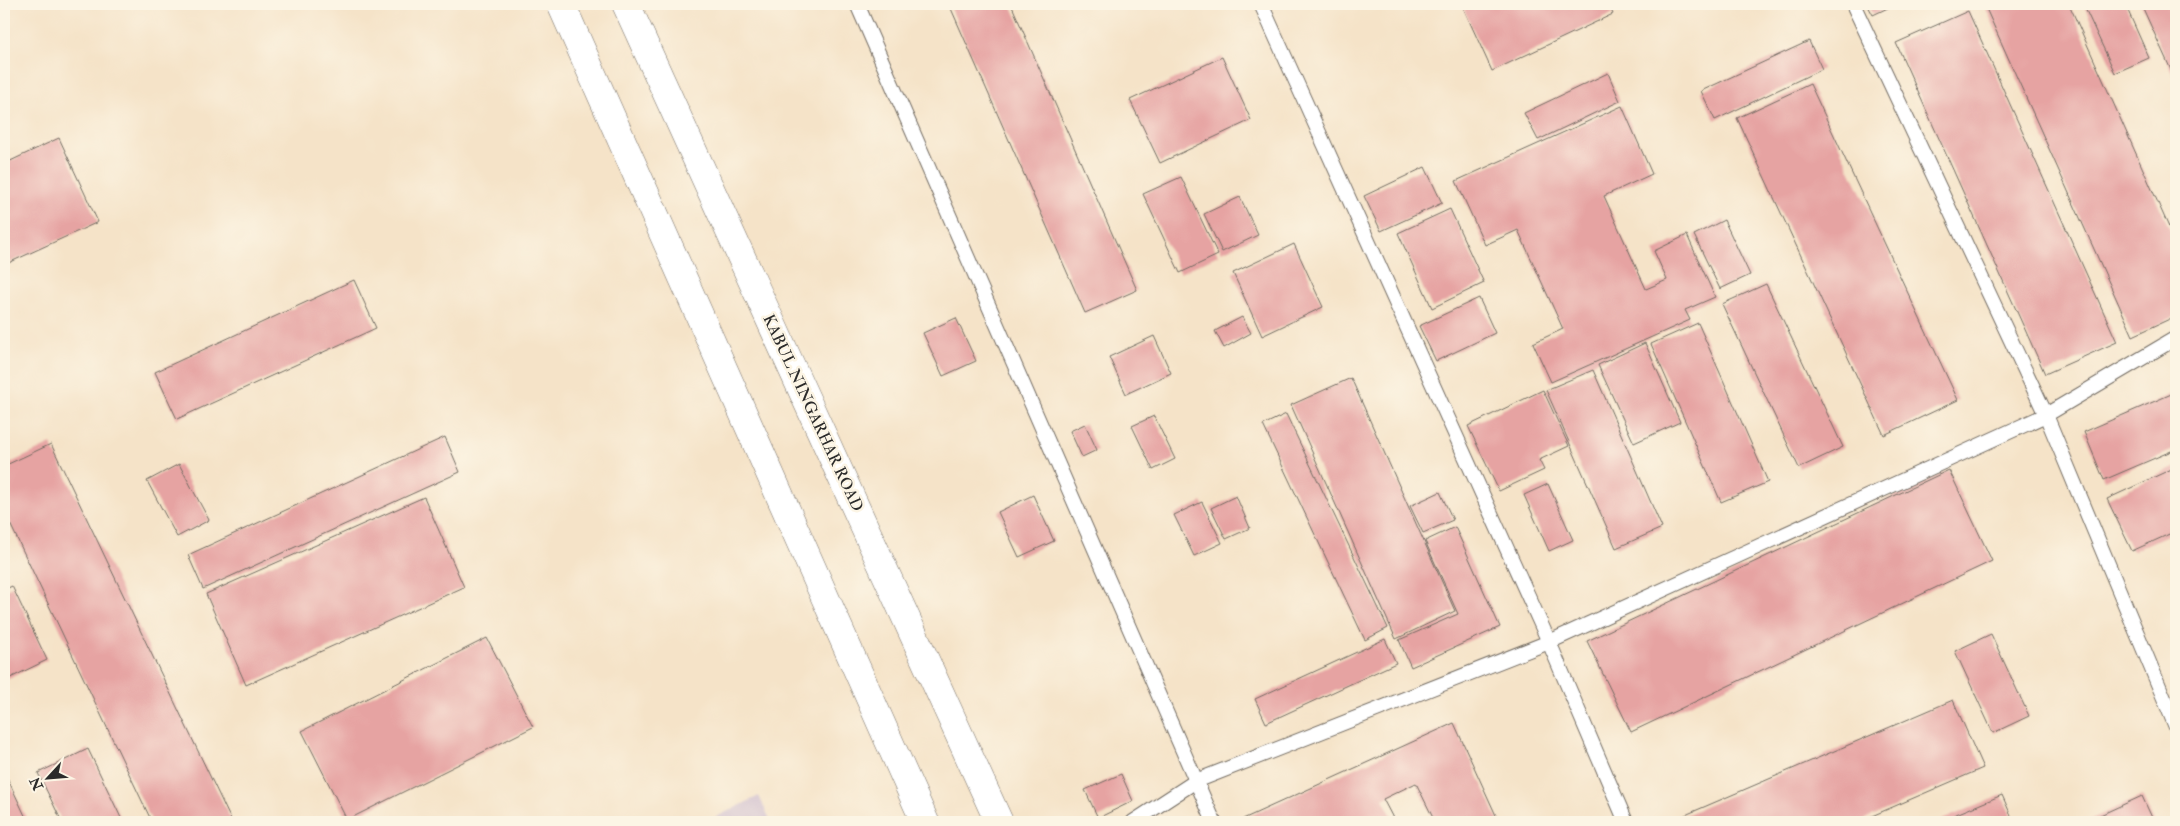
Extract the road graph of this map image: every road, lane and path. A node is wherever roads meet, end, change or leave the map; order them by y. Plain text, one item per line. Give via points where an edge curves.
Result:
1 (561, 4) edge
2 (626, 4) edge
3 (856, 4) edge
4 (1261, 4) edge
5 (1853, 4) edge
6 (2176, 338) edge
7 (2046, 415) junction
8 (1549, 642) junction
9 (2176, 727) edge
10 (1196, 781) junction
11 (925, 822) edge
12 (999, 822) edge
13 (1133, 822) edge
14 (1214, 822) edge
15 (1626, 822) edge

1 - 11 highway
2 - 12 highway, KABUL NINGARHAR ROAD
3 - 10 lane
4 - 8 lane
5 - 7 lane
6 - 7 lane
7 - 8 lane
7 - 9 lane
8 - 10 lane
8 - 15 lane
10 - 13 lane
10 - 14 lane

